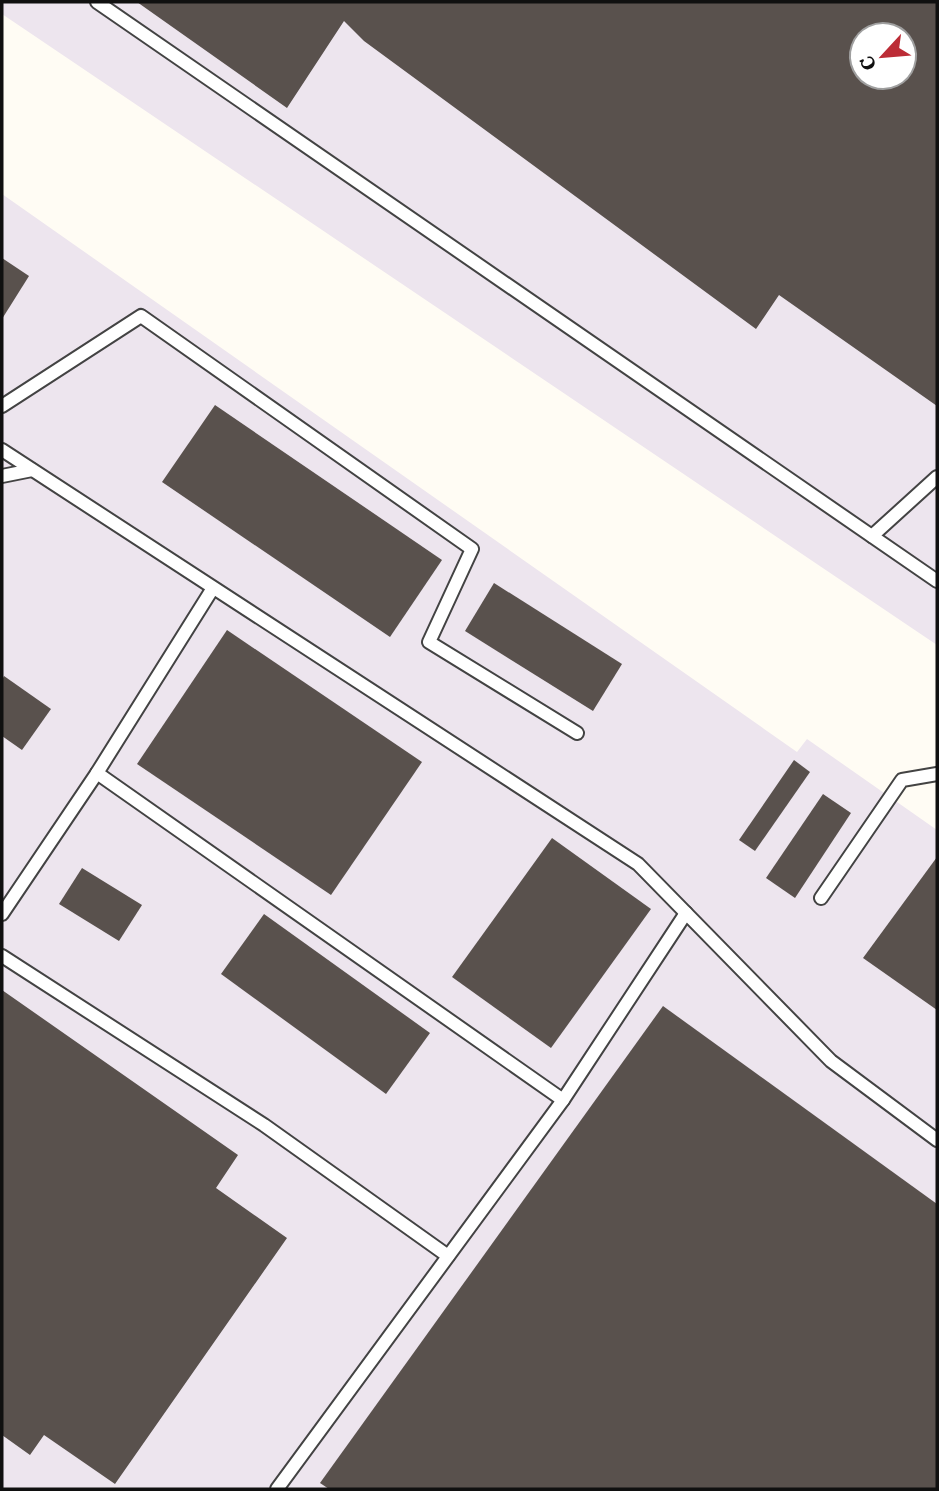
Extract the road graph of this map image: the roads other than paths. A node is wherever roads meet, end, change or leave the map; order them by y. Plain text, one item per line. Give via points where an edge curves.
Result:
1 (97, 2) edge
2 (2, 406) edge
3 (2, 450) edge
4 (32, 470) junction
5 (2, 476) edge
6 (937, 477) edge
7 (872, 536) junction
8 (937, 581) edge
9 (214, 587) junction
10 (578, 733) dead end
11 (97, 774) junction
12 (937, 774) edge
13 (821, 898) dead end
14 (686, 913) junction
15 (2, 914) edge
16 (2, 956) edge
17 (563, 1100) junction
18 (937, 1140) edge
19 (448, 1256) junction
20 (277, 1489) edge

1 - 7 lane
2 - 10 lane via 141,316 472,549 429,642
3 - 4 lane
4 - 5 lane
4 - 9 lane
6 - 7 lane
7 - 8 lane
9 - 11 lane
9 - 14 lane via 638,864
11 - 15 lane
11 - 17 lane
12 - 13 lane via 902,780
14 - 17 lane
14 - 18 lane via 831,1060
16 - 19 lane via 264,1125
17 - 19 lane
19 - 20 lane

